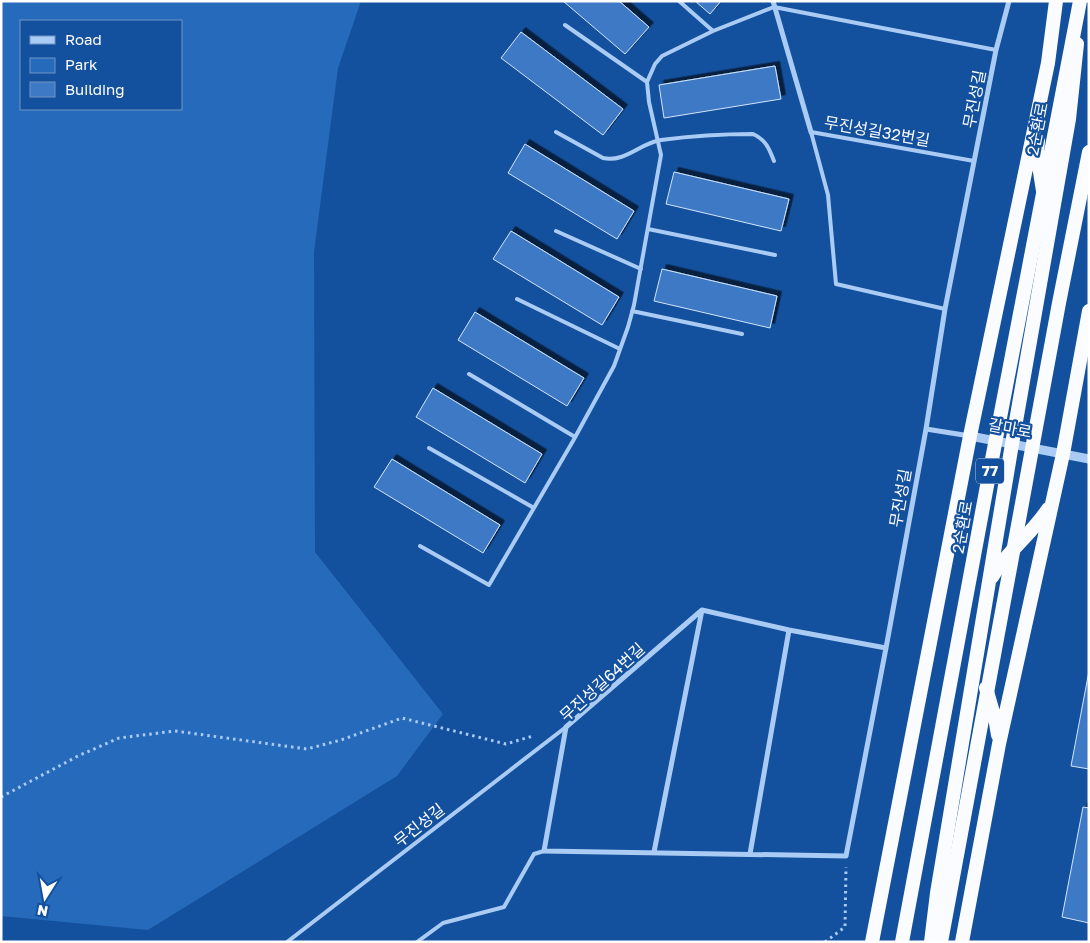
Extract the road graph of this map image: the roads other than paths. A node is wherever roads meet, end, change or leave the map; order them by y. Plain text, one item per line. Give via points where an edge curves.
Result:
1 (679, 1) edge
2 (1009, 1) edge
3 (1056, 1) edge
4 (1073, 1) edge
5 (1080, 1) edge
6 (774, 4) edge
7 (565, 25) dead end
8 (713, 31) junction
9 (996, 50) junction
10 (647, 82) junction
11 (1038, 112) junction
12 (556, 132) dead end
13 (811, 132) junction
14 (658, 141) junction
15 (1089, 152) edge
16 (774, 161) dead end
17 (974, 161) junction
18 (648, 229) junction
19 (556, 231) dead end
20 (1047, 242) junction
21 (775, 255) dead end
22 (641, 269) junction
23 (517, 299) dead end
24 (945, 309) junction
25 (632, 311) junction
26 (1089, 311) edge
27 (742, 334) dead end
28 (620, 349) junction
29 (469, 374) dead end
30 (926, 428) junction
31 (970, 436) junction
32 (575, 437) junction
33 (1012, 444) junction
34 (429, 448) dead end
35 (1063, 454) junction
36 (1089, 459) edge
37 (1052, 504) junction
38 (534, 508) junction
39 (420, 546) dead end
40 (988, 587) junction
41 (702, 610) junction
42 (789, 630) junction
43 (979, 639) junction
44 (886, 648) junction
45 (566, 727) junction
46 (999, 744) junction
47 (544, 851) junction
48 (654, 852) junction
49 (750, 854) junction
50 (287, 942) edge
51 (417, 942) edge
52 (872, 942) edge
53 (902, 942) edge
54 (931, 942) edge
55 (941, 942) edge
56 (962, 942) edge

1 - 8 lane
2 - 9 street, 무진성길
3 - 11 highway
4 - 20 highway via 1078,27 1075,66
5 - 53 highway, 2순환로 / 77, bridge
6 - 8 lane
6 - 9 lane, 무진성길
6 - 13 street
7 - 10 lane
8 - 10 lane via 662,56
9 - 17 street, 무진성길
10 - 14 lane
11 - 20 highway via 1037,153
11 - 31 highway
12 - 14 lane via 610,160 622,158
13 - 17 lane, 무진성길32번길
13 - 24 lane, 무진성길32번길 via 828,195 836,284
14 - 16 lane via 753,134 763,139
14 - 18 lane via 662,155
15 - 55 highway, 77, bridge
17 - 24 street, 무진성길
18 - 21 lane
18 - 22 lane
19 - 22 lane
20 - 33 highway
22 - 25 lane
23 - 28 lane
24 - 30 street, 무진성길
25 - 27 lane
25 - 28 lane
26 - 35 highway
28 - 32 lane
29 - 32 lane
30 - 31 street, 갈마로
30 - 44 street, 무진성길
31 - 33 street, 갈마로
31 - 52 highway
32 - 38 lane
33 - 35 street, 갈마로
33 - 40 highway
34 - 38 lane
35 - 36 street, 갈마로
35 - 37 highway
37 - 40 highway via 998,567
37 - 46 highway
38 - 39 lane via 489,585
40 - 43 highway
41 - 42 street
41 - 45 street, 무진성길64번길
41 - 48 street
42 - 44 street
42 - 49 street
43 - 46 highway via 984,681
43 - 54 highway
44 - 49 street, 무진성길 via 846,856
45 - 47 street, 무진성길64번길
45 - 50 lane, 무진성길
46 - 56 highway
47 - 48 street
47 - 51 lane via 534,854 504,907 443,923
48 - 49 street

